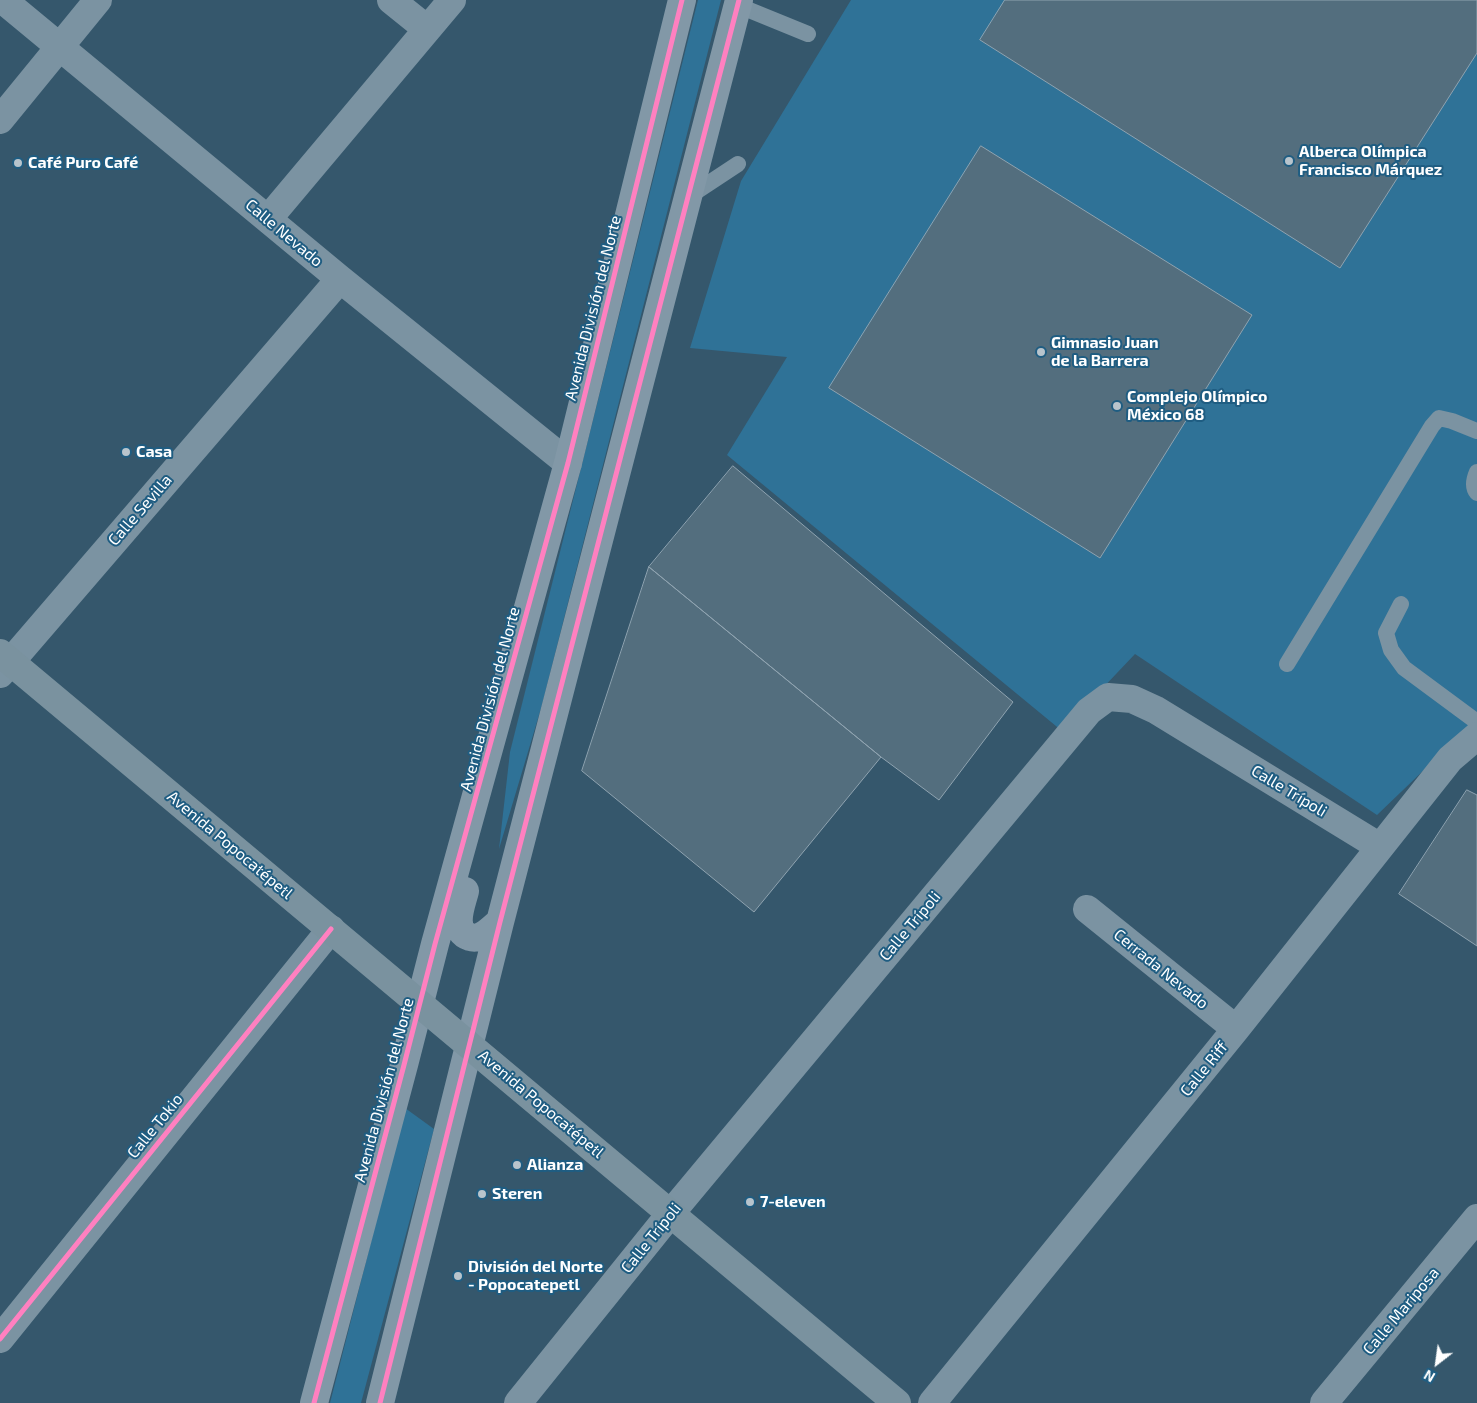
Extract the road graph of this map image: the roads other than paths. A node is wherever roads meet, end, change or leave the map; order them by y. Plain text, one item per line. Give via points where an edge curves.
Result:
1 (3, 0) edge
2 (98, 0) edge
3 (391, 0) edge
4 (452, 0) edge
5 (682, 0) edge
6 (738, 2) edge
7 (427, 29) junction
8 (808, 34) dead end
9 (60, 47) junction
10 (0, 120) edge
11 (738, 164) dead end
12 (688, 197) junction
13 (268, 219) junction
14 (340, 279) junction
15 (1477, 431) edge
16 (568, 464) junction
17 (1477, 472) edge
18 (1477, 494) edge
19 (1401, 604) dead end
20 (3, 663) edge
21 (1287, 664) dead end
22 (1477, 722) edge
23 (1477, 736) edge
24 (487, 754) junction
25 (1380, 847) junction
26 (1087, 909) dead end
27 (500, 922) junction
28 (331, 929) junction
29 (420, 1003) junction
30 (1236, 1029) junction
31 (470, 1046) junction
32 (671, 1213) junction
33 (1477, 1218) edge
34 (0, 1339) edge
35 (314, 1403) edge
36 (380, 1403) edge
37 (518, 1403) edge
38 (897, 1403) edge
39 (932, 1403) edge
40 (1324, 1403) edge

1 - 9 street, Calle Nevado
2 - 9 street
3 - 7 street
4 - 7 street
5 - 16 main road, Avenida División del Norte
6 - 8 lane
6 - 12 main road
7 - 13 street
9 - 10 street
9 - 13 street, Calle Nevado
11 - 12 lane
12 - 27 main road
13 - 14 street, Calle Nevado
14 - 16 street, Calle Nevado
14 - 20 street, Calle Sevilla
15 - 21 lane via 1439,418 1432,426
16 - 24 main road, Avenida División del Norte
17 - 18 lane via 1474,480
19 - 22 lane via 1386,633 1391,650 1404,668
20 - 28 main road, Avenida Popocatépetl
23 - 25 street, Calle Riff via 1450,759
24 - 27 main road via 495,775 458,923 461,931 472,938 480,937
24 - 29 main road, Avenida División del Norte
25 - 30 street, Calle Riff
25 - 32 street, Calle Trípoli via 1156,710 1132,699 1108,697 1089,711
26 - 30 street, Cerrada Nevado
27 - 31 main road
28 - 29 main road, Avenida Popocatépetl
28 - 34 street, Calle Tokio
29 - 31 main road, Avenida Popocatépetl
29 - 35 main road, Avenida División del Norte
30 - 39 street, Calle Riff
31 - 32 main road, Avenida Popocatépetl
31 - 36 main road
32 - 37 street, Calle Trípoli
32 - 38 main road, Avenida Popocatépetl
33 - 40 street, Calle Mariposa

